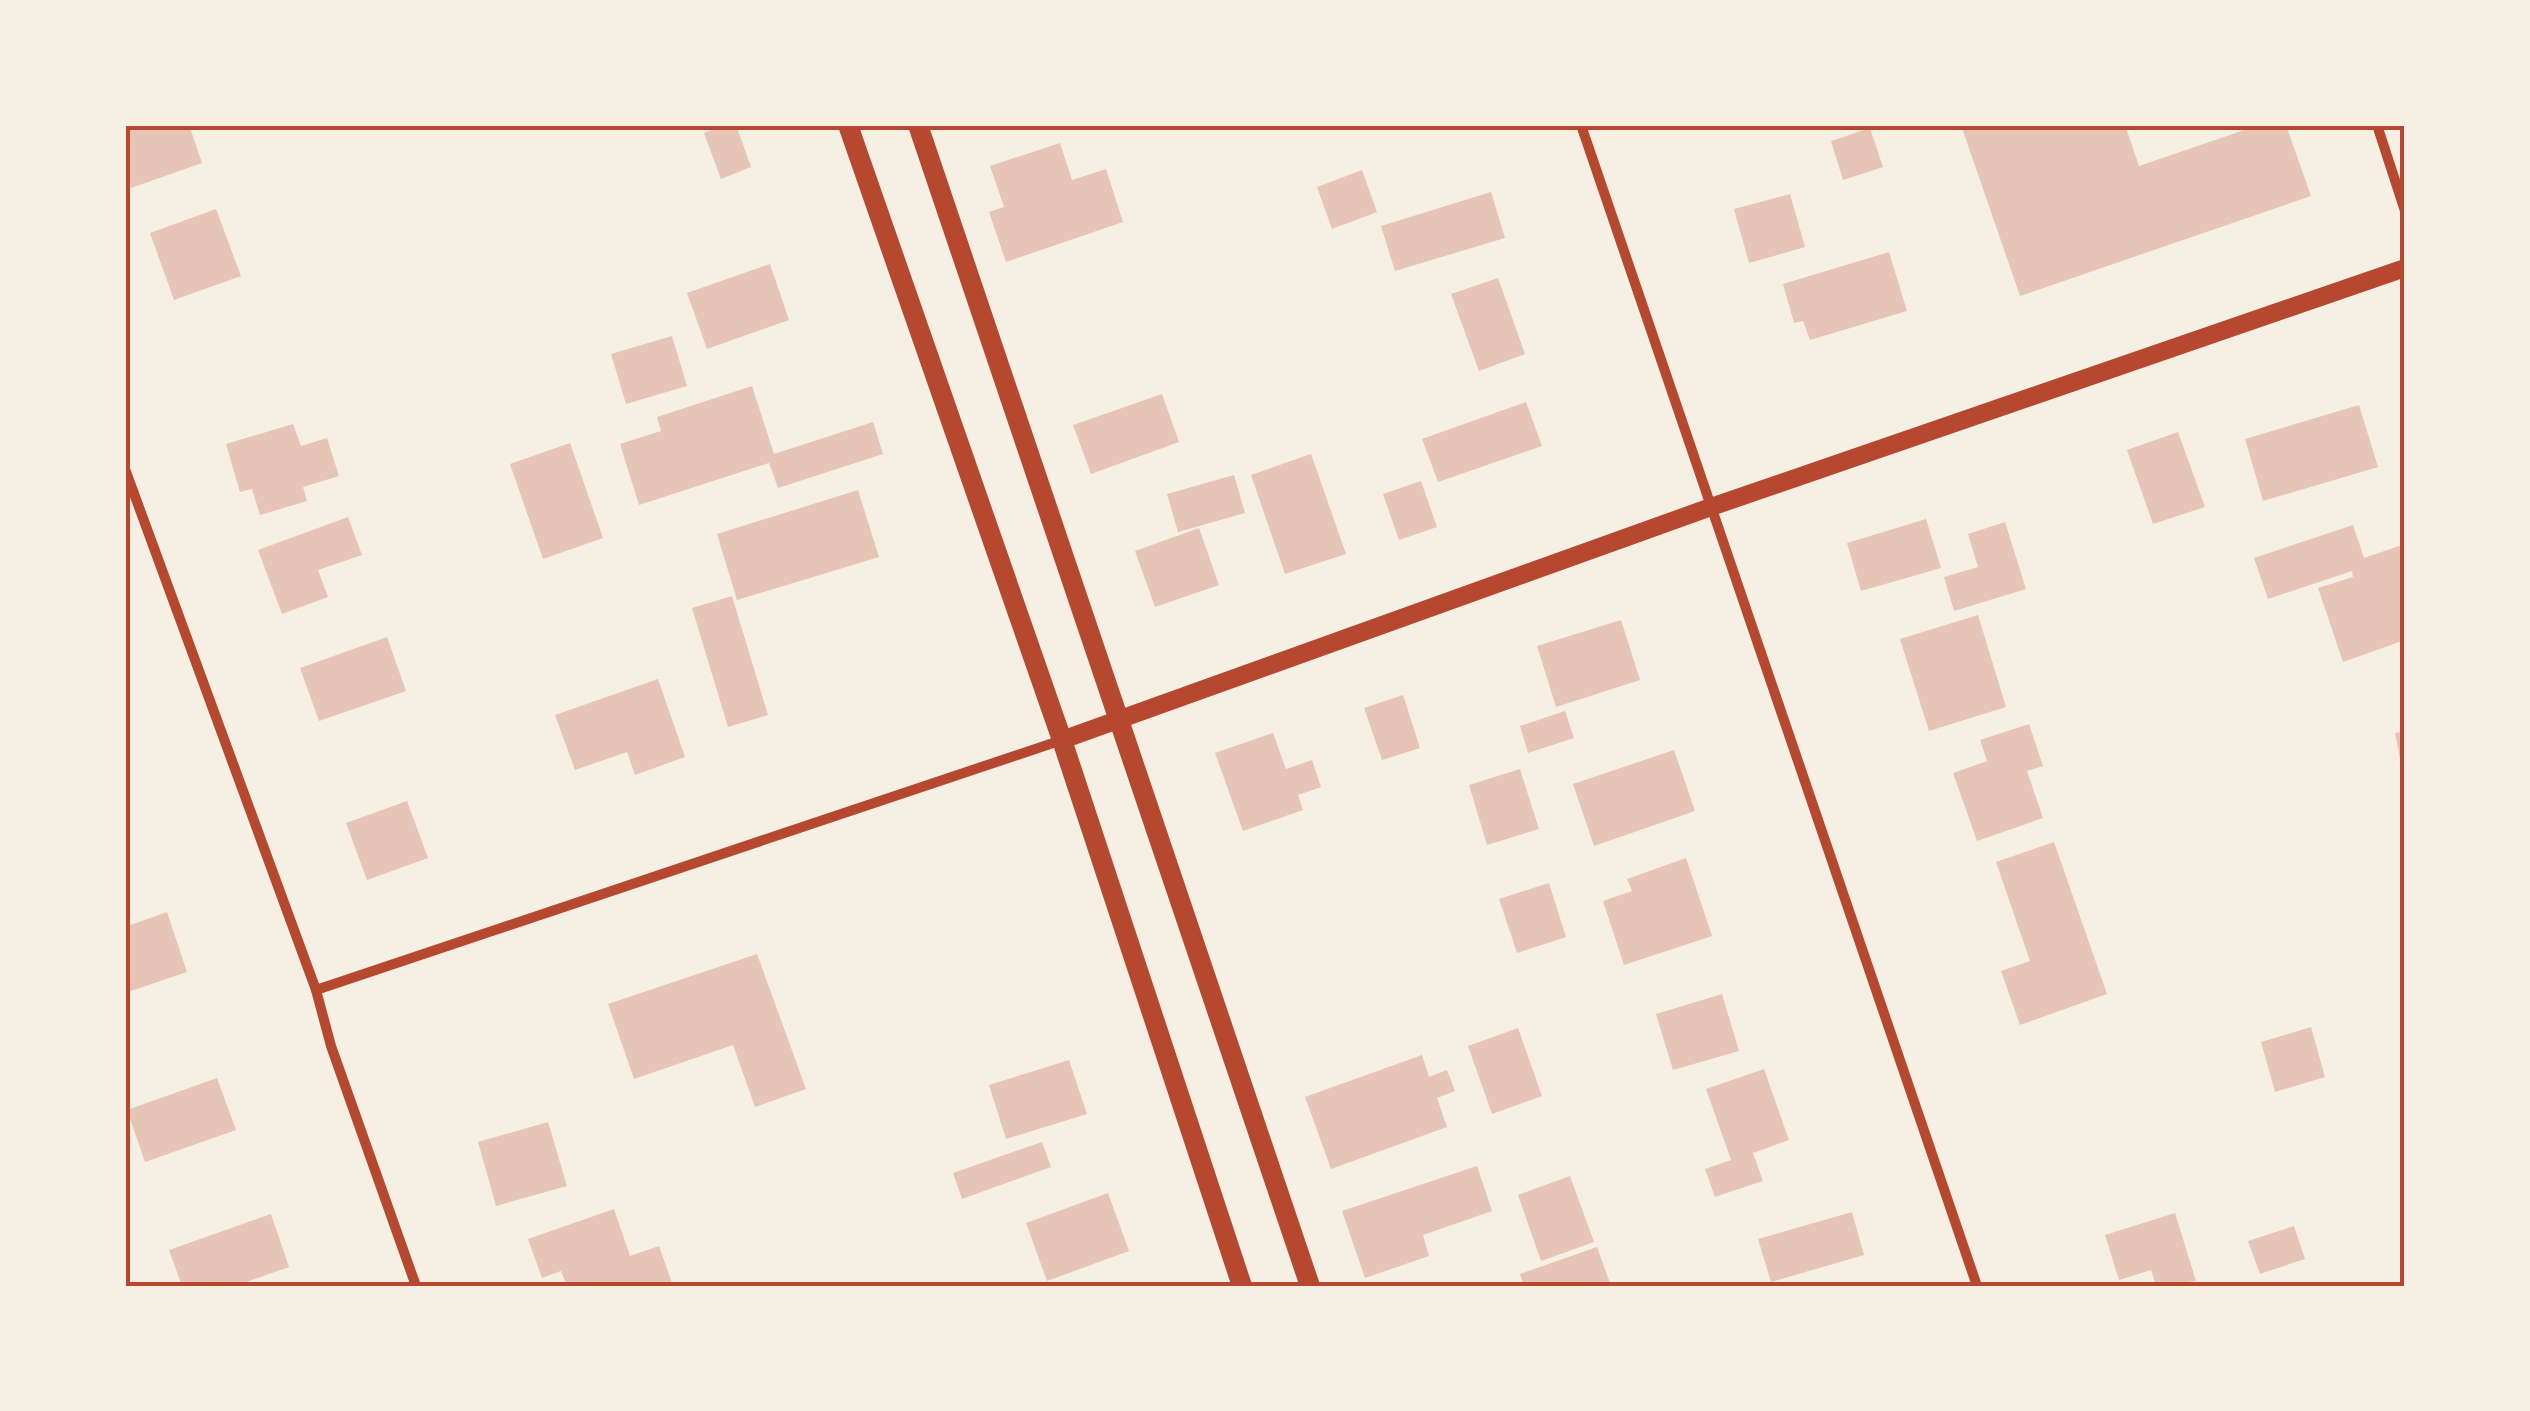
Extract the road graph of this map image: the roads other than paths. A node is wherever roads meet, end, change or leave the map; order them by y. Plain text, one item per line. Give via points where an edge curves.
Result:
1 (848, 125) edge
2 (918, 125) edge
3 (1580, 125) edge
4 (2376, 125) edge
5 (2405, 211) edge
6 (2405, 268) edge
7 (125, 469) edge
8 (1712, 506) junction
9 (1119, 719) junction
10 (1062, 740) junction
11 (316, 990) junction
12 (416, 1286) edge
13 (1242, 1286) edge
14 (1310, 1286) edge
15 (1977, 1286) edge

1 - 10 main road
2 - 9 main road
3 - 8 street
4 - 5 street
6 - 8 street
7 - 11 street
8 - 9 street
8 - 15 street
9 - 10 street
9 - 14 main road
10 - 11 street
10 - 13 main road
11 - 12 street

